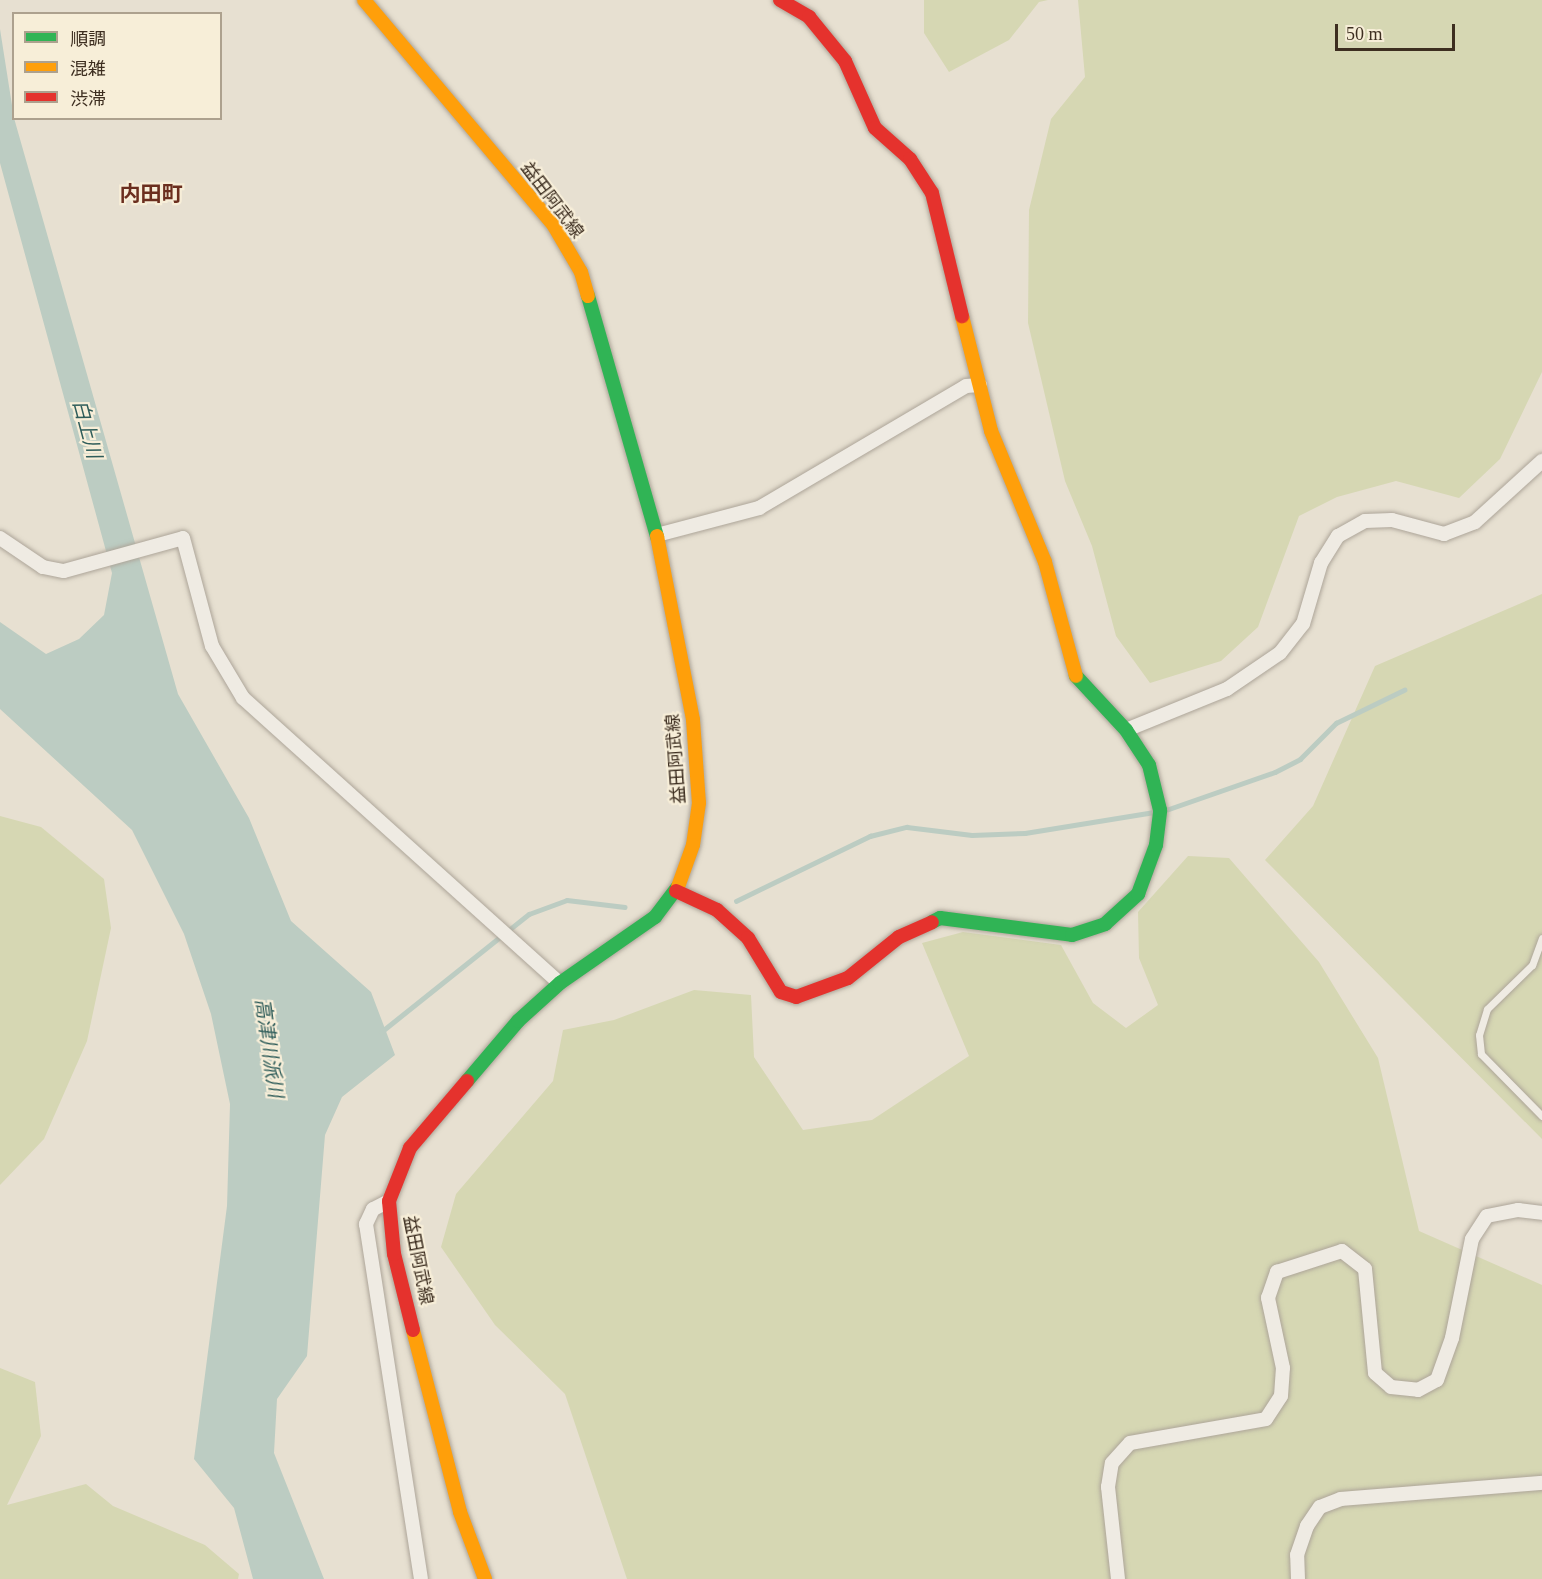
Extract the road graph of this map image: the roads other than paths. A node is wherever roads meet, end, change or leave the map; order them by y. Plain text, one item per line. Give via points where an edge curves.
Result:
1 (364, 0) edge
2 (780, 0) edge
3 (980, 385) junction
4 (1542, 461) edge
5 (657, 535) junction
6 (0, 538) edge
7 (1126, 730) junction
8 (676, 891) junction
9 (1542, 938) edge
10 (560, 983) junction
11 (1542, 1116) edge
12 (389, 1202) junction
13 (1542, 1213) edge
14 (1542, 1483) edge
15 (421, 1579) edge
16 (485, 1579) edge
17 (1118, 1579) edge
18 (1298, 1579) edge

1 - 5 main road, 益田阿武線 via 554,226 581,272
2 - 3 main road via 809,17 845,61 875,128 910,159 932,193
3 - 5 street via 966,386 759,508
3 - 7 main road via 991,431 1045,562 1076,677
4 - 7 street via 1475,522 1444,534 1392,520 1365,520 1338,536 1321,563 1303,624 1280,653 1227,689
5 - 8 main road, 益田阿武線 via 693,720 699,803 693,845
6 - 10 street via 43,567 64,571 183,538 212,646 243,698
7 - 8 main road via 1149,765 1156,791 1156,845 1138,894 1105,924 1072,934 1044,935 940,918 899,937 848,978 796,997 781,992 748,939 717,910
8 - 10 main road, 益田阿武線 via 655,917
9 - 11 lane via 1532,965 1487,1009 1479,1035 1481,1054
10 - 12 main road, 益田阿武線 via 518,1021 410,1148
12 - 15 street via 373,1209 366,1224
12 - 16 main road, 益田阿武線 via 394,1254 460,1512
13 - 17 street via 1518,1210 1487,1216 1472,1239 1452,1338 1437,1380 1418,1390 1391,1387 1376,1373 1365,1269 1342,1251 1308,1258 1277,1272 1268,1298 1282,1368 1281,1396 1266,1419 1130,1443 1112,1464 1108,1487
14 - 18 street via 1341,1499 1320,1507 1307,1526 1297,1555

